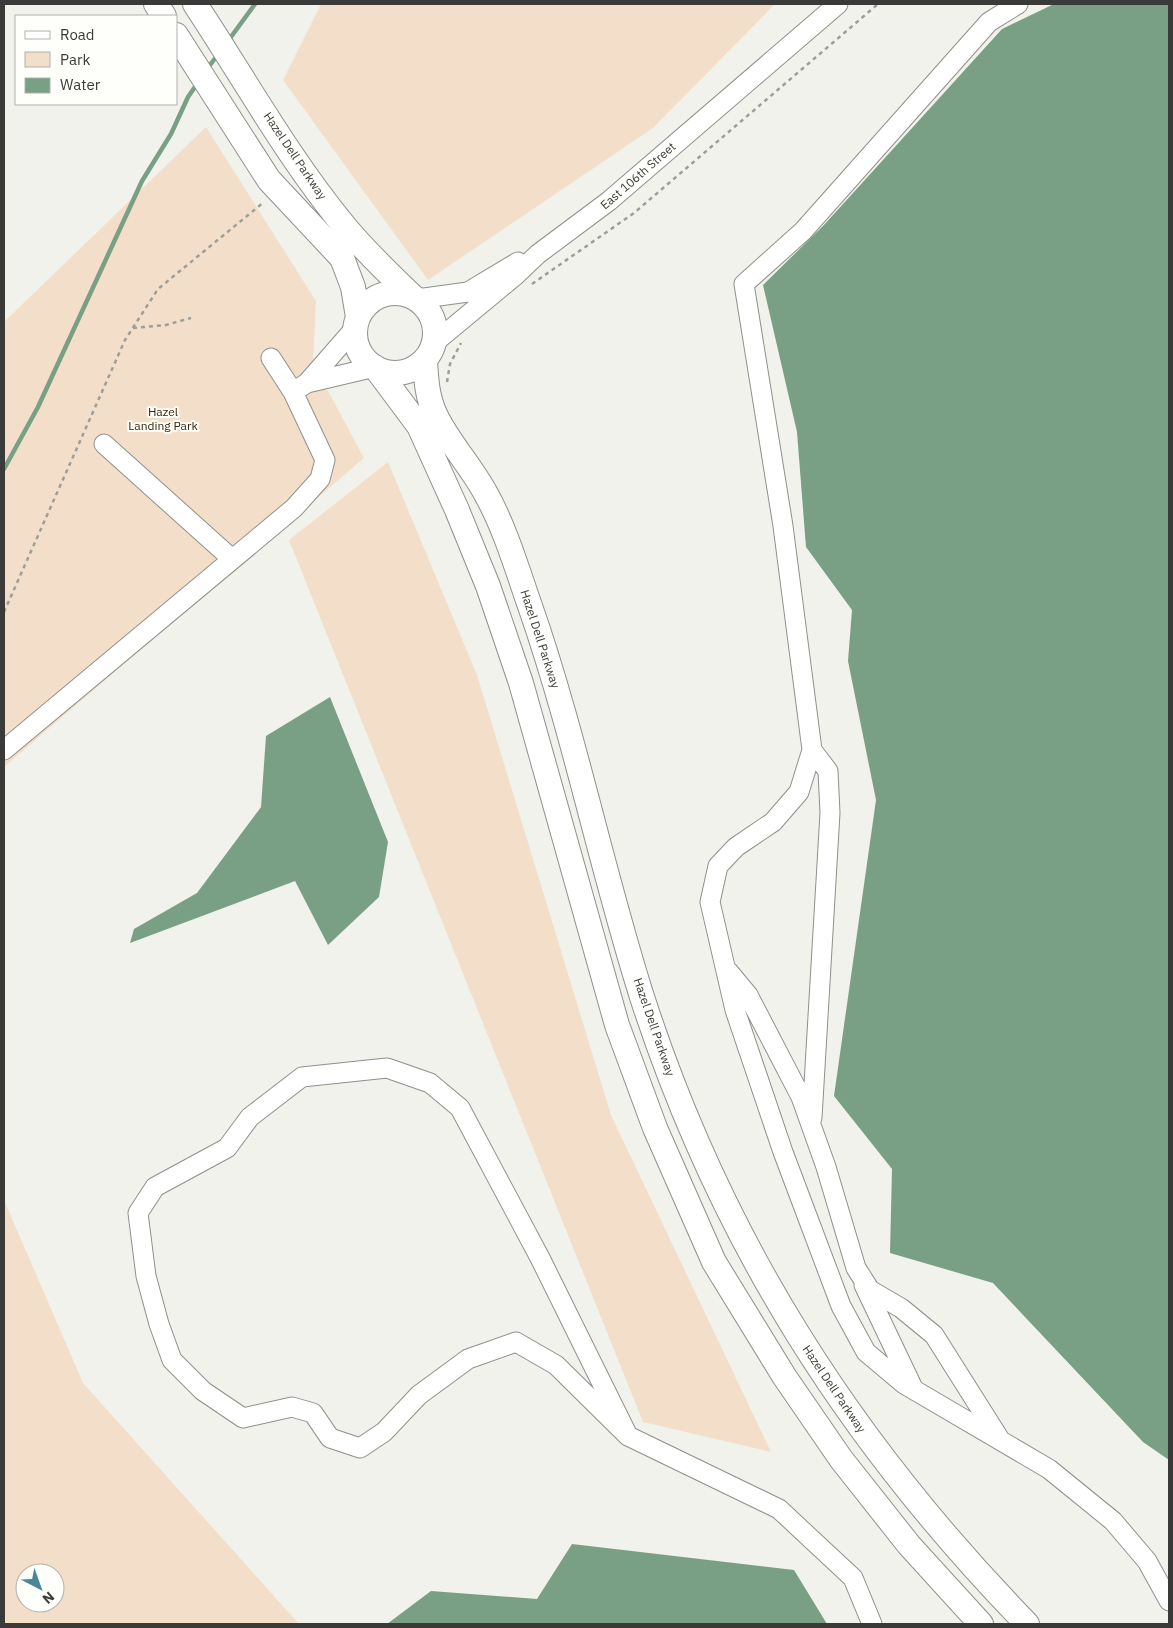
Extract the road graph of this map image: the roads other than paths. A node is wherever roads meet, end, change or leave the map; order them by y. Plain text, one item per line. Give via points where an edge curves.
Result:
1 (156, 4) edge
2 (838, 4) edge
3 (1018, 4) edge
4 (200, 12) edge
5 (163, 15) edge
6 (181, 42) edge
7 (538, 254) junction
8 (414, 298) junction
9 (357, 322) junction
10 (429, 352) junction
11 (271, 358) dead end
12 (374, 367) junction
13 (300, 387) junction
14 (104, 444) dead end
15 (232, 559) junction
16 (4, 750) edge
17 (812, 750) junction
18 (726, 968) junction
19 (811, 1126) junction
20 (856, 1268) junction
21 (913, 1390) junction
22 (628, 1436) junction
23 (1001, 1441) junction
24 (854, 1578) junction
25 (1169, 1601) edge
26 (872, 1624) edge
27 (880, 1624) edge
28 (981, 1624) edge
29 (1027, 1624) edge

1 - 5 main road
2 - 7 street, East 106th Street via 609,201
3 - 17 street via 989,22 803,231 744,284 783,526
4 - 8 main road, Hazel Dell Parkway via 325,201 346,228
6 - 9 main road via 269,180 342,258 353,287
7 - 8 street via 513,264 468,292
7 - 10 street, East 106th Street
8 - 9 main road via 394,293 376,298 363,309
8 - 10 main road via 430,314 435,333
9 - 12 main road via 355,337 361,354
9 - 13 street
10 - 12 main road via 414,368 401,373
10 - 29 main road, Hazel Dell Parkway via 429,399 436,417 486,494 529,602 557,690 642,995 699,1148 762,1276 836,1396 919,1506
11 - 13 street
12 - 13 street
12 - 28 main road via 419,426 488,586 520,683 616,1025 655,1128 714,1262 784,1376 836,1452 909,1545
13 - 15 street via 325,460 320,479 294,508
14 - 15 street
15 - 16 street
17 - 18 street via 799,792 773,822 736,847 718,866 710,902
17 - 19 street via 828,771 830,813
18 - 19 street via 748,995 801,1097
18 - 21 street via 735,1010 783,1152 841,1306 866,1352
19 - 20 street
20 - 21 street
20 - 23 street via 870,1290 901,1308 934,1336
21 - 23 street
22 - 22 street via 556,1365 516,1342 468,1360 419,1394 384,1432 360,1448 330,1438 313,1413 292,1407 244,1418 203,1391 172,1360 146,1276 138,1213 155,1187 227,1148 250,1117 302,1077 387,1068 430,1083 460,1108 540,1258
22 - 24 street via 779,1509
23 - 25 street via 1049,1469 1113,1521 1147,1561
24 - 26 street
24 - 27 street

